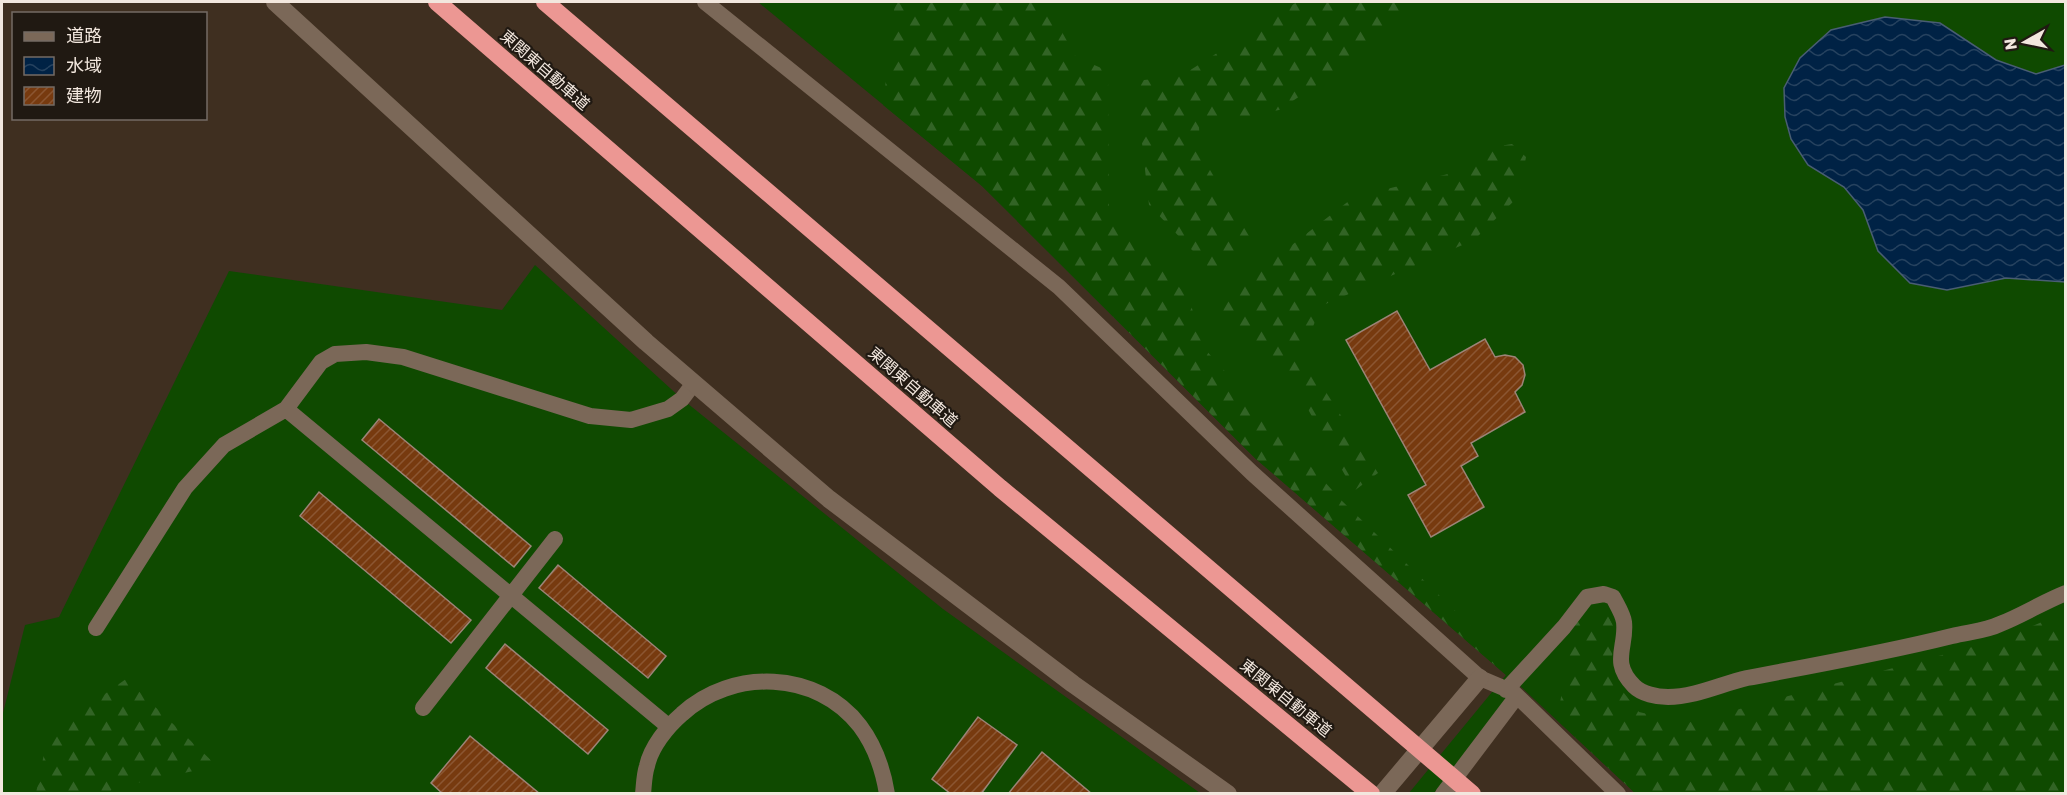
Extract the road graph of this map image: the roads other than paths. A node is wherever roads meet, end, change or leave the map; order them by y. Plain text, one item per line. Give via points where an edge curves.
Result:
1 (274, 2) edge
2 (437, 2) edge
3 (545, 2) edge
4 (705, 2) edge
5 (693, 383) junction
6 (286, 409) junction
7 (555, 539) dead end
8 (2066, 593) edge
9 (511, 596) junction
10 (96, 628) dead end
11 (1480, 678) junction
12 (1512, 693) junction
13 (423, 708) dead end
14 (668, 726) junction
15 (643, 794) edge
16 (887, 794) edge
17 (1228, 794) edge
18 (1371, 794) edge
19 (1382, 794) edge
20 (1443, 794) edge
21 (1472, 794) edge
22 (1618, 794) edge

1 - 5 street
2 - 18 highway, 東関東自動車道 via 1000,488
3 - 21 highway
4 - 11 lane via 1059,287 1252,473
5 - 6 lane via 669,409 631,420 590,416 403,357 366,352 335,354 321,362
5 - 17 street via 829,499 1073,684
6 - 9 lane
6 - 10 lane via 224,446 185,488
7 - 9 lane
8 - 12 lane via 1999,625 1668,697 1647,694 1625,674 1620,659 1624,622 1613,597 1587,597
9 - 13 lane
9 - 14 lane
11 - 12 lane
11 - 19 street
12 - 20 lane
12 - 22 lane
14 - 15 lane via 647,764
14 - 16 lane via 695,702 727,685 764,680 799,685 833,701 859,725 878,757

